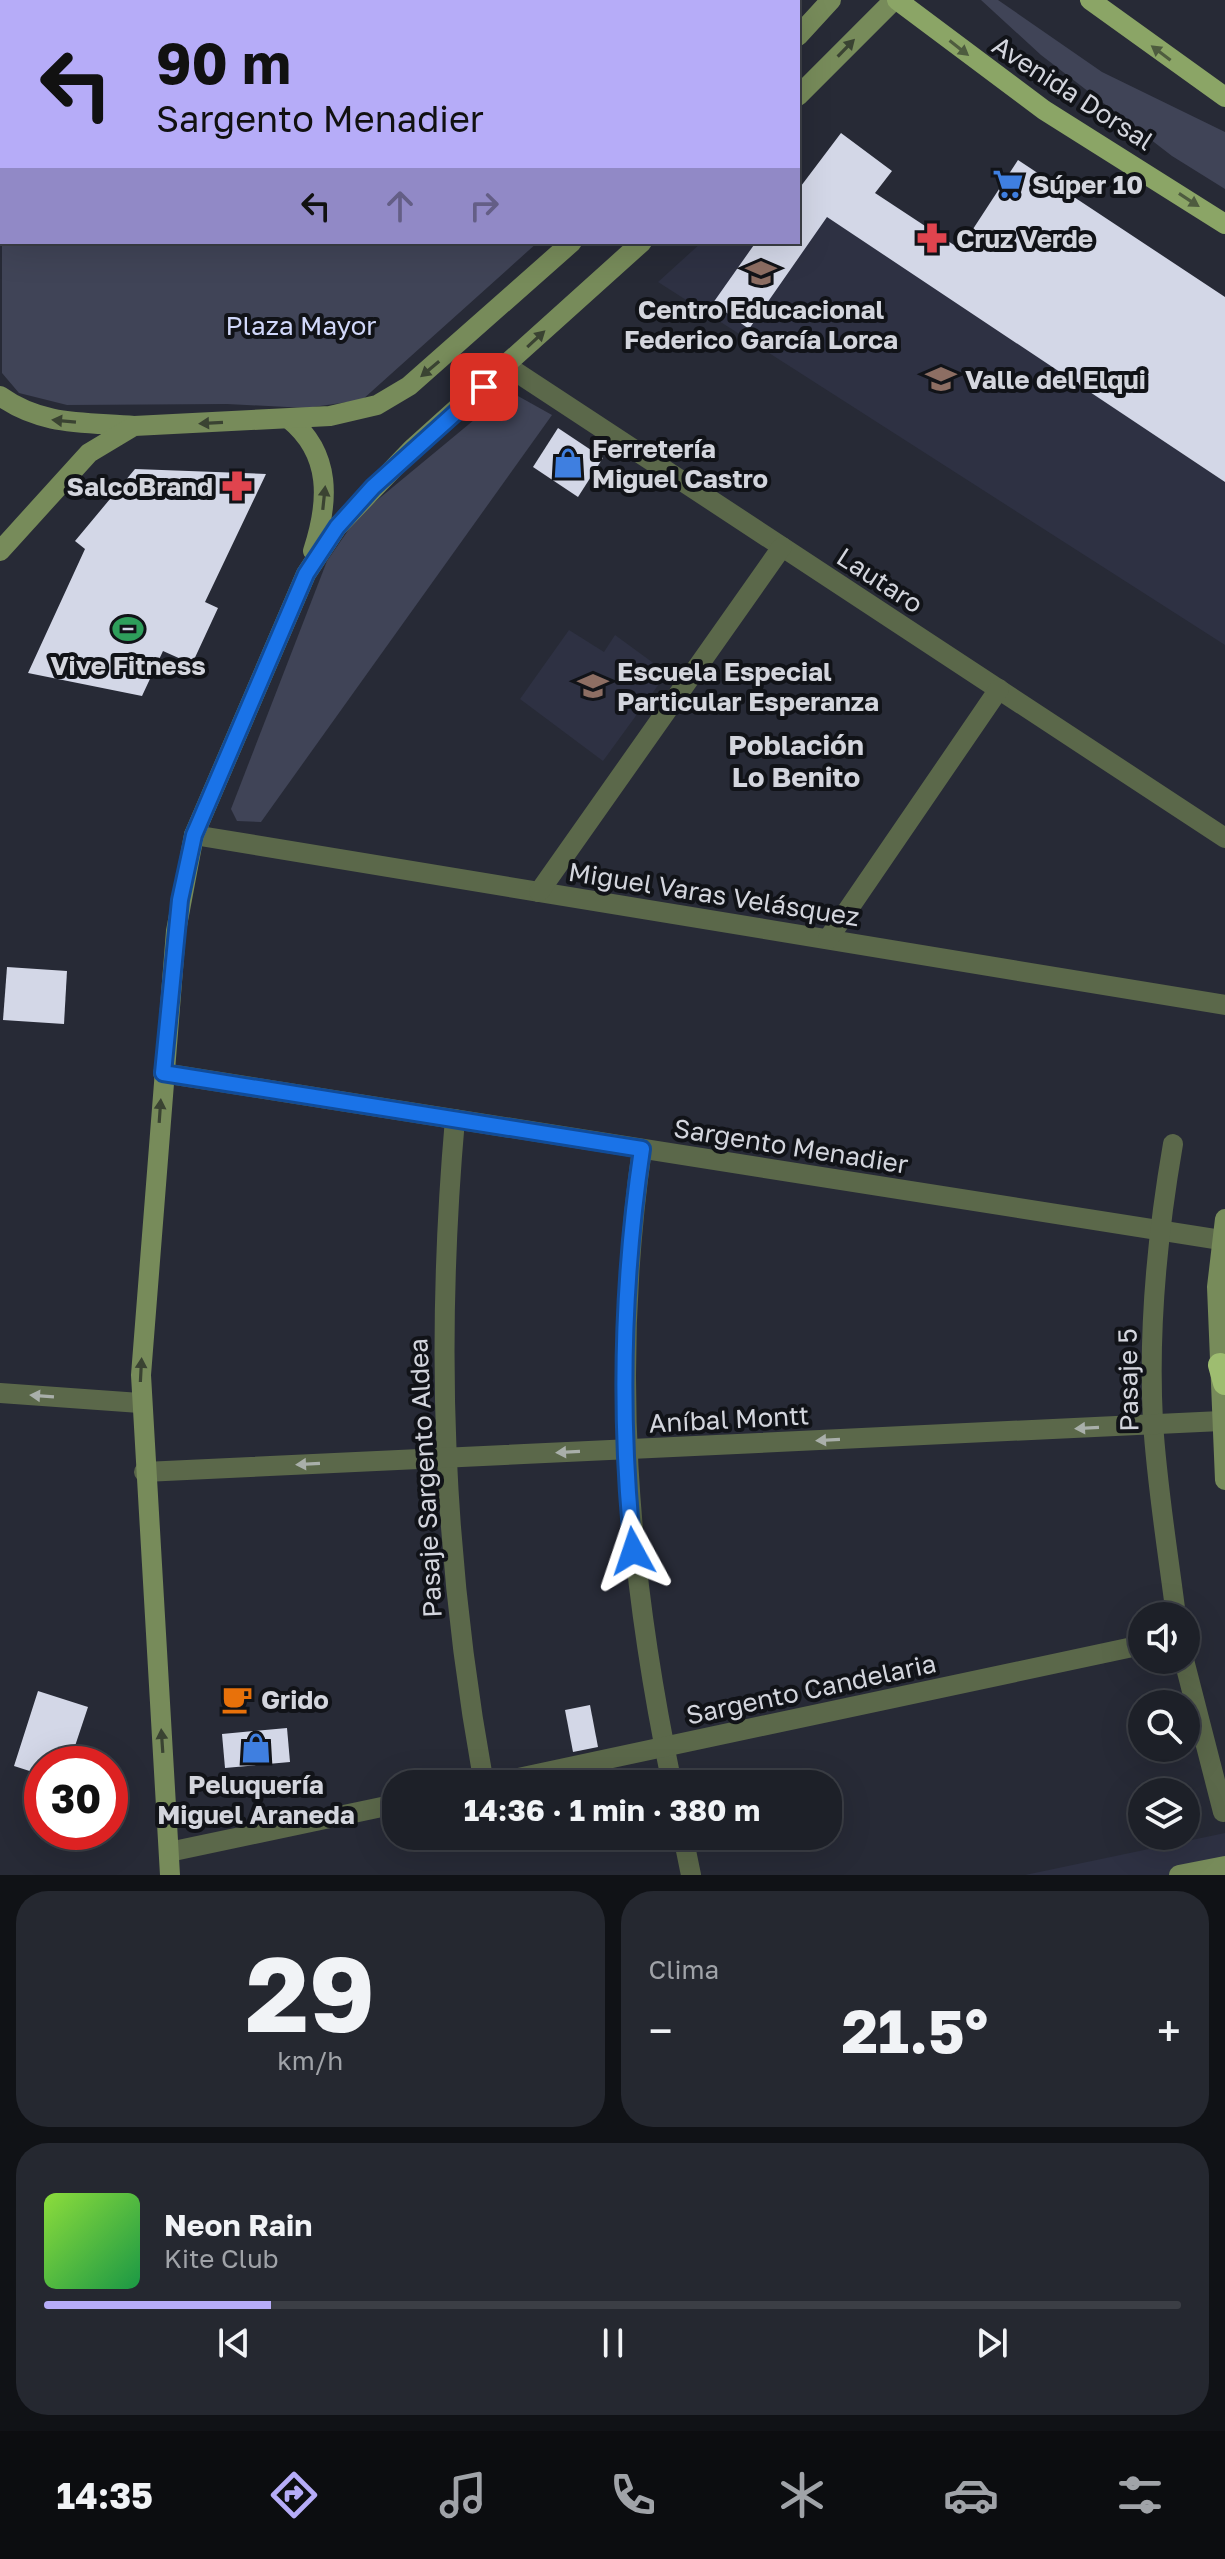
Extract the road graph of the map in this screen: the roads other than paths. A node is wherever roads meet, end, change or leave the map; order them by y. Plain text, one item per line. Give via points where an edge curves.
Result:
1 (831, 0) edge
2 (896, 0) edge
3 (1090, 0) edge
4 (800, 34) edge
5 (800, 94) edge
6 (1225, 97) edge
7 (1225, 224) edge
8 (570, 244) edge
9 (640, 244) edge
10 (507, 366) junction
11 (0, 396) edge
12 (289, 419) junction
13 (134, 426) junction
14 (782, 547) junction
15 (0, 551) edge
16 (306, 574) junction
17 (999, 689) junction
18 (194, 835) junction
19 (1225, 838) edge
20 (539, 892) junction
21 (828, 939) junction
22 (1225, 1005) edge
23 (163, 1073) junction
24 (455, 1119) junction
25 (1173, 1144) dead end
26 (642, 1149) junction
27 (1225, 1219) edge
28 (1159, 1230) junction
29 (1221, 1240) junction
30 (1225, 1323) edge
31 (1221, 1367) edge
32 (0, 1393) edge
33 (140, 1403) junction
34 (1221, 1421) junction
35 (1153, 1425) junction
36 (625, 1450) junction
37 (444, 1458) junction
38 (144, 1472) junction
39 (1225, 1480) edge
40 (1174, 1602) edge
41 (1128, 1648) edge
42 (1188, 1674) edge
43 (664, 1747) junction
44 (482, 1770) edge
45 (556, 1770) edge
46 (669, 1770) edge
47 (382, 1807) edge
48 (1223, 1812) dead end
49 (686, 1850) edge
50 (169, 1852) junction
51 (1225, 1866) edge
52 (170, 1875) edge
53 (691, 1875) edge
54 (1179, 1875) edge

1 - 4 main road
5 -> 2 main road
2 -> 7 main road, Avenida Dorsal via 1033,103
6 -> 3 main road
8 -> 12 main road via 394,396 356,412
10 -> 9 main road
10 - 14 street, Lautaro
10 - 16 main road via 373,487 337,527
13 -> 11 main road via 46,419
12 -> 13 main road
16 -> 12 main road via 325,485 311,440
13 - 15 main road via 89,453
14 - 17 street, Lautaro
14 - 20 street
16 - 18 main road
17 - 19 street, Lautaro
17 - 21 street
18 - 20 street, Miguel Varas Velásquez
18 - 23 main road via 180,900
20 - 21 street, Miguel Varas Velásquez
21 - 22 street, Miguel Varas Velásquez
23 - 24 street, Sargento Menadier
33 -> 23 main road
24 - 26 street, Sargento Menadier
24 - 37 street, Pasaje Sargento Aldea via 443,1285
25 - 28 street, Pasaje 5
26 - 28 street, Sargento Menadier
26 - 36 street via 625,1299
27 - 29 main road
28 - 29 street, Sargento Menadier
28 - 35 street, Pasaje 5 via 1152,1325
29 - 31 main road
30 - 31 main road
31 - 34 main road
33 -> 32 street
33 - 38 main road
34 - 35 street, Aníbal Montt
34 - 39 main road
35 -> 36 street, Aníbal Montt
35 - 40 street, Pasaje 5
36 -> 37 street, Aníbal Montt
36 - 43 street via 639,1602
37 -> 38 street, Aníbal Montt
37 - 44 street, Pasaje Sargento Aldea via 459,1627
50 -> 38 main road
41 - 43 street, Sargento Candelaria
42 - 48 street
43 - 45 street, Sargento Candelaria
43 - 46 street
47 - 50 street
49 - 53 street
50 - 52 main road
51 - 54 main road

